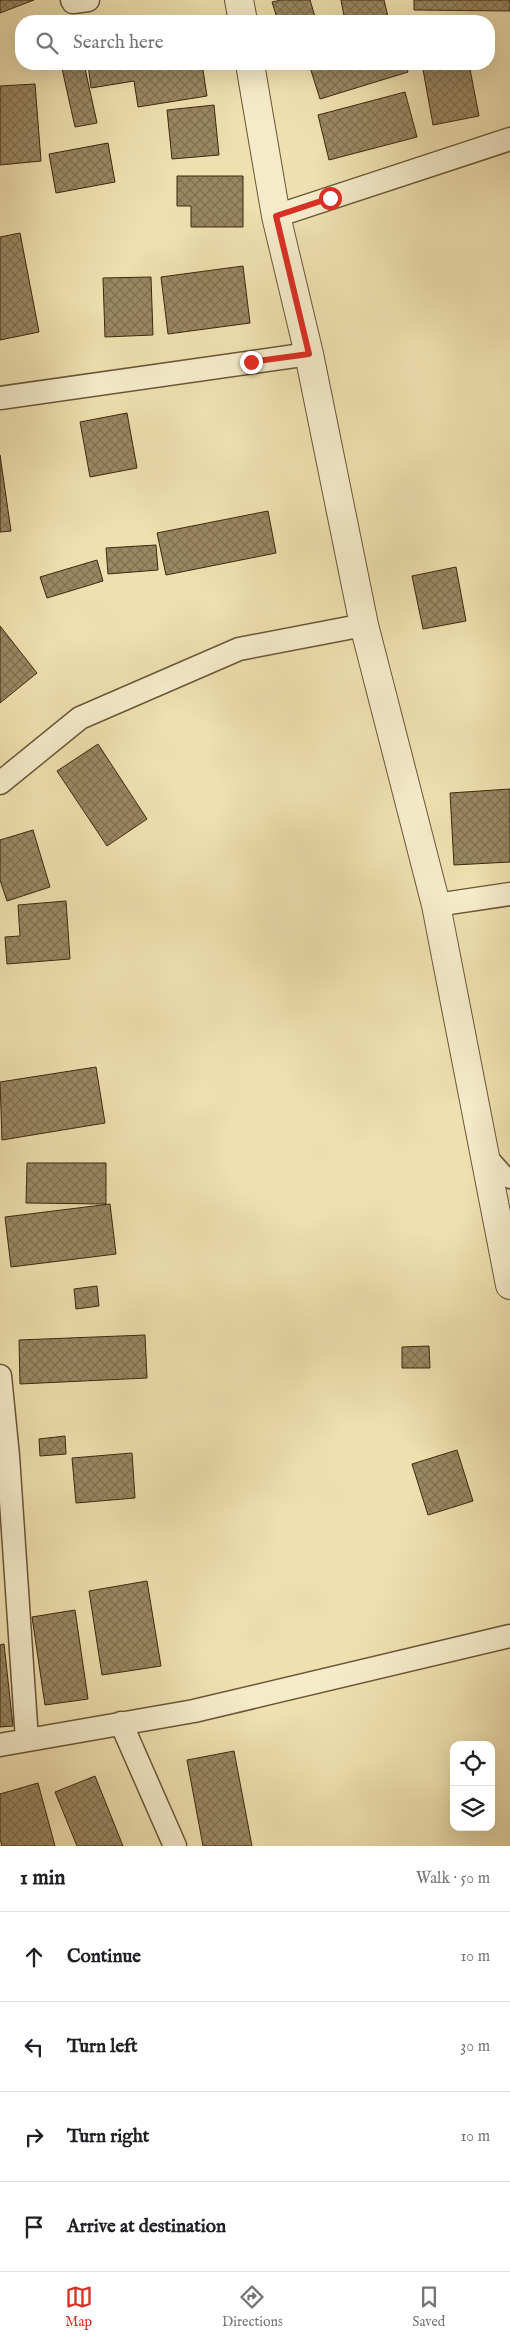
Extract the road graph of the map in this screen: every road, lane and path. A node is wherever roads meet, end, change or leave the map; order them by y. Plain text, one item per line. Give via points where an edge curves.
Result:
1 (72, 0) edge
2 (88, 0) edge
3 (239, 0) edge
4 (242, 15) edge
5 (251, 70) edge
6 (510, 139) edge
7 (276, 216) junction
8 (309, 354) junction
9 (0, 398) edge
10 (364, 625) junction
11 (0, 783) edge
12 (510, 894) edge
13 (436, 905) junction
14 (484, 1152) junction
15 (510, 1180) edge
16 (510, 1285) edge
17 (0, 1376) edge
18 (510, 1636) edge
19 (121, 1723) junction
20 (26, 1740) junction
21 (0, 1744) edge
22 (175, 1846) edge

1 - 2 street
3 - 4 street
5 - 7 street
6 - 7 street
7 - 8 street
8 - 9 street
8 - 10 street
10 - 11 street via 239,648 80,718
10 - 13 street
12 - 13 street
13 - 14 street
14 - 15 street
14 - 16 street
17 - 20 street via 9,1466
18 - 19 street via 194,1711
19 - 20 street
19 - 22 street
20 - 21 street

